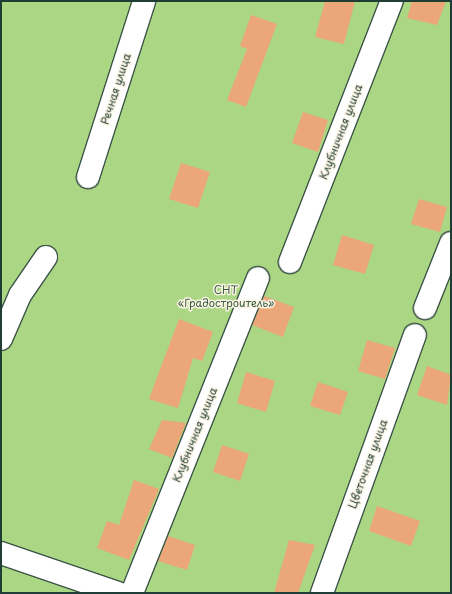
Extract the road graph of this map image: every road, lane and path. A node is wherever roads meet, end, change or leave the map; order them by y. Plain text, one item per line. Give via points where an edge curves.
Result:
1 (144, 1) edge
2 (392, 1) edge
3 (88, 178) dead end
4 (451, 243) edge
5 (46, 257) dead end
6 (290, 262) dead end
7 (258, 278) dead end
8 (425, 308) dead end
9 (415, 335) dead end
10 (1, 339) edge
11 (1, 553) edge
12 (118, 593) edge
13 (132, 593) edge
14 (322, 593) edge

1 - 3 street, Речная улица
2 - 6 street, Клубничная улица
4 - 8 street
5 - 10 street via 20,295
7 - 13 street, Клубничная улица
9 - 14 street, Цветочная улица
11 - 12 street

